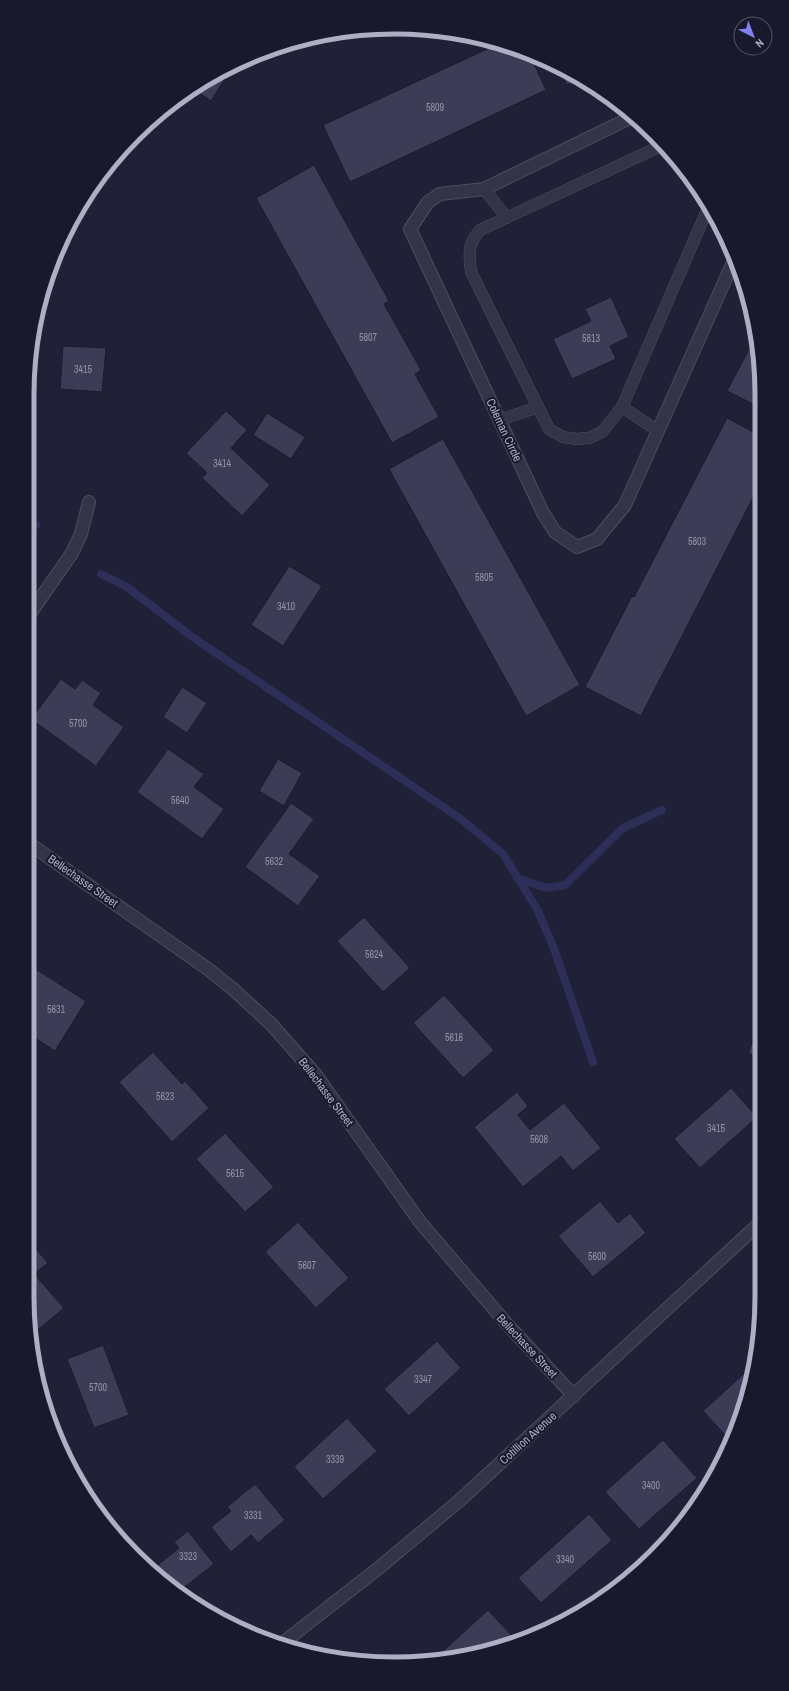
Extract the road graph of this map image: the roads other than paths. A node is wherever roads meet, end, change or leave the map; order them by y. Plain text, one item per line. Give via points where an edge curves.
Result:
1 (627, 119) edge
2 (657, 148) edge
3 (484, 189) junction
4 (706, 213) edge
5 (507, 218) junction
6 (731, 266) edge
7 (538, 407) junction
8 (622, 407) junction
9 (500, 420) junction
10 (658, 431) junction
11 (89, 502) dead end
12 (34, 608) edge
13 (34, 847) edge
14 (755, 1228) edge
15 (574, 1396) junction
16 (286, 1640) edge

1 - 3 street, Coleman Circle
2 - 5 lane
3 - 5 lane
3 - 9 street, Coleman Circle via 440,194 428,202 410,229
4 - 8 lane
5 - 7 lane via 480,230 471,241 471,272
6 - 10 street, Coleman Circle
7 - 8 lane via 549,429 563,437 576,439 589,438 602,432
7 - 9 lane
8 - 10 lane
9 - 10 street, Coleman Circle via 543,513 555,532 578,547 597,539 625,505
11 - 12 street via 81,534 72,553
13 - 15 street, Bellechasse Street via 208,968 270,1024 316,1075 420,1222 450,1259
14 - 15 street, Cotillion Avenue
15 - 16 street, Cotillion Avenue via 459,1501

